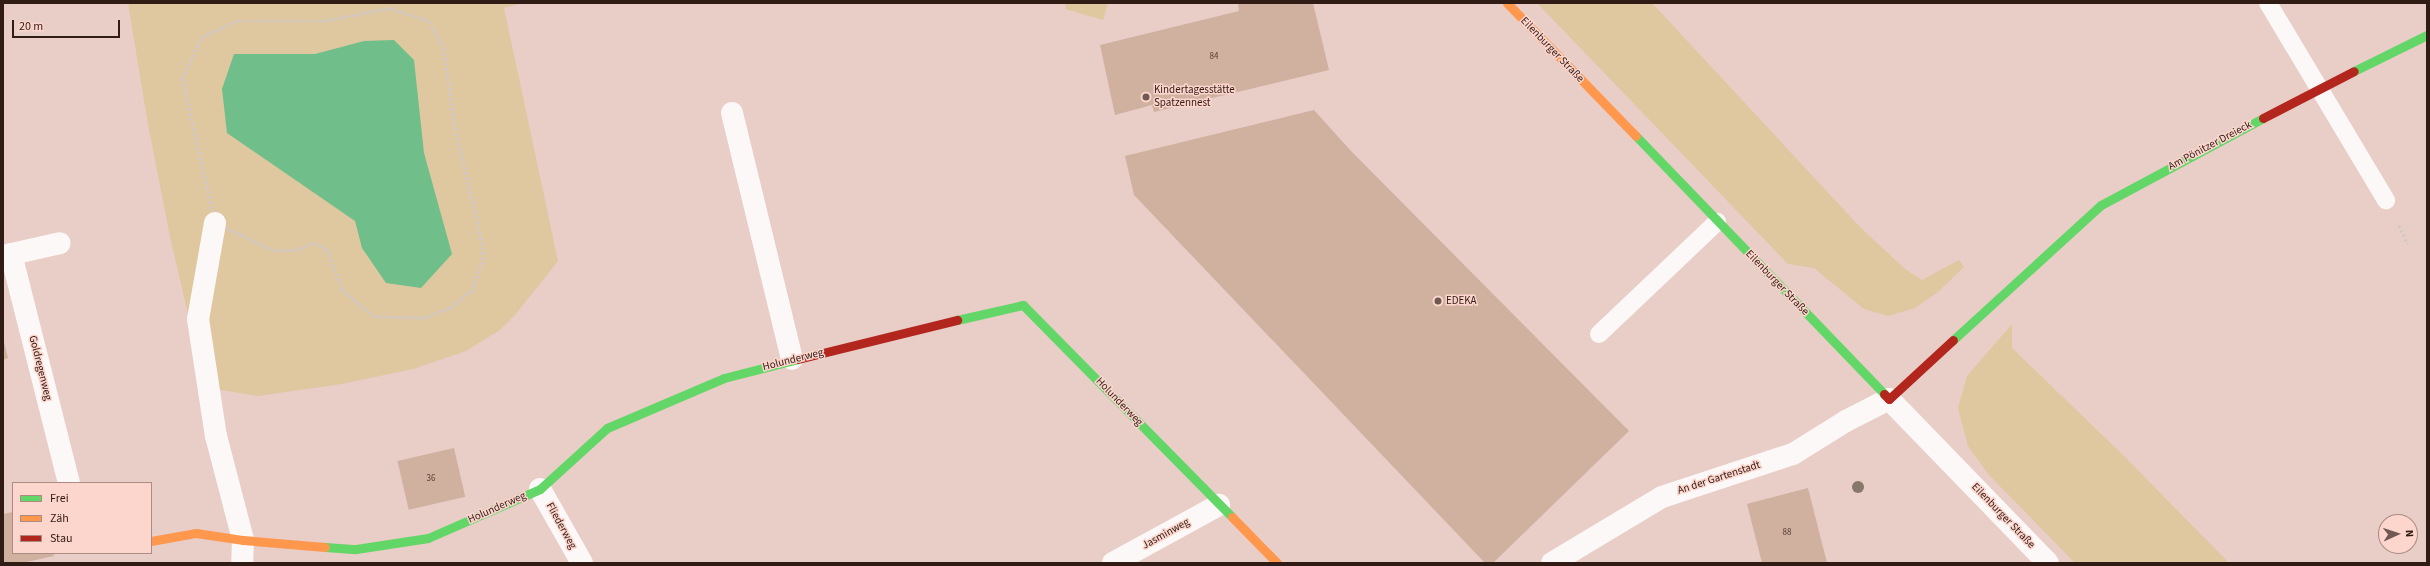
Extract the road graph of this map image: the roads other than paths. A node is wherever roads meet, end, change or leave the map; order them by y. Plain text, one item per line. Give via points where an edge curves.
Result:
1 (1507, 3) edge
2 (2268, 3) edge
3 (2427, 36) edge
4 (2319, 88) junction
5 (732, 113) dead end
6 (2386, 200) dead end
7 (1717, 222) junction
8 (215, 223) road end
9 (60, 243) dead end
10 (7, 255) edge
11 (1599, 334) dead end
12 (792, 359) junction
13 (1889, 399) junction
14 (69, 482) edge
15 (540, 489) junction
16 (1219, 505) junction
17 (243, 540) junction
18 (152, 541) edge
19 (242, 563) edge
20 (582, 563) edge
21 (1113, 563) edge
22 (1277, 563) edge
23 (1552, 563) edge
24 (2048, 563) edge

1 - 7 street, Eilenburger Straße
2 - 4 lane
3 - 4 street, Am Pönitzer Dreieck
4 - 6 lane
4 - 13 street, Am Pönitzer Dreieck via 2101,205
5 - 12 street
7 - 11 lane
7 - 13 street, Eilenburger Straße
8 - 17 street via 198,319 216,436
9 - 10 street
10 - 14 street, Goldregenweg
12 - 15 street, Holunderweg via 724,378 607,428
12 - 16 street, Holunderweg via 1023,305
13 - 23 street, An der Gartenstadt via 1846,421 1793,454 1662,497
13 - 24 street, Eilenburger Straße
15 - 17 street, Holunderweg via 428,538 356,548
15 - 20 street, Fliederweg
16 - 21 street, Jasminweg
16 - 22 street, Holunderweg
17 - 18 street via 196,533
17 - 19 street

